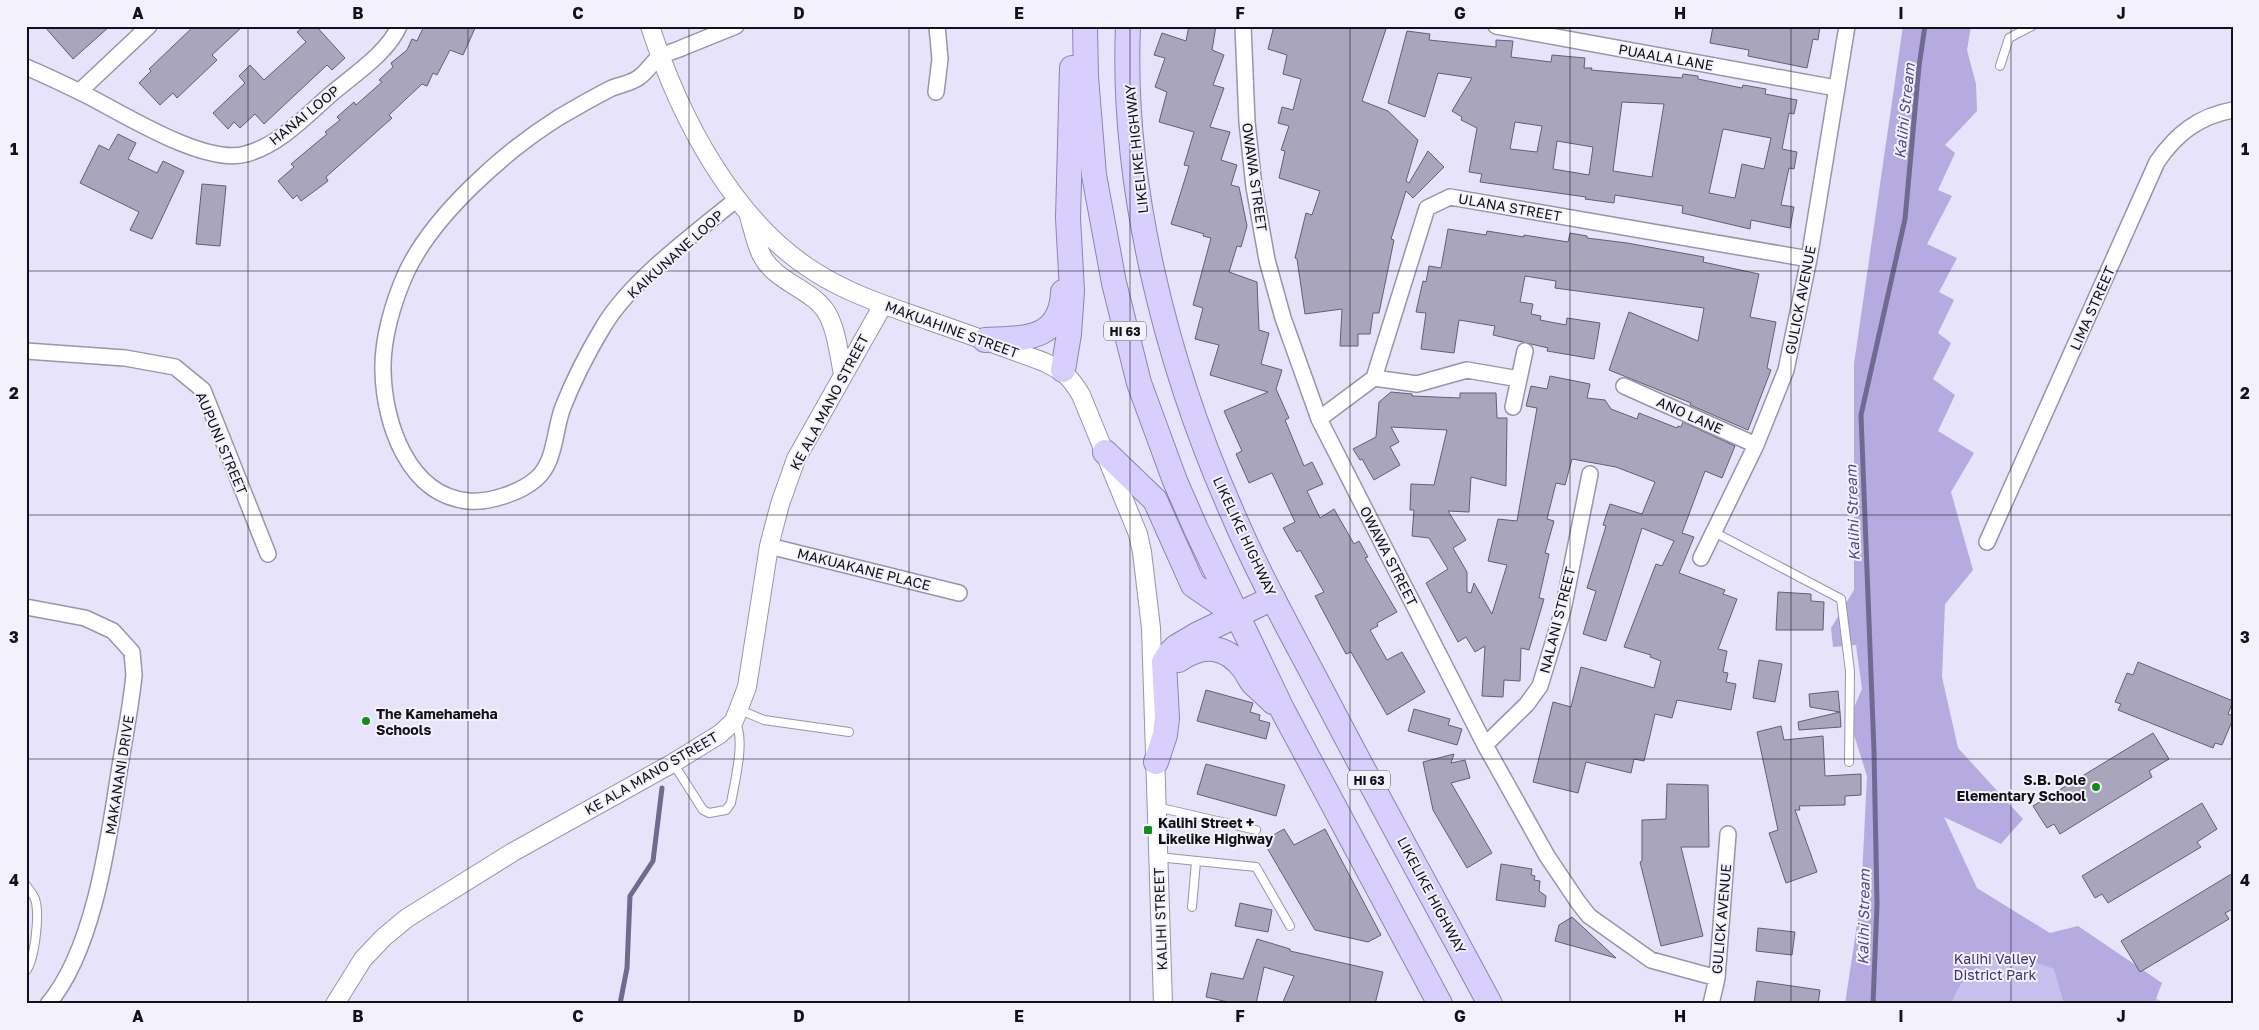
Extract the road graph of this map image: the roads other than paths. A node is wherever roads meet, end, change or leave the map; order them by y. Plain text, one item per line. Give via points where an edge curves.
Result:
1 (149, 26) edge
2 (399, 26) edge
3 (650, 26) edge
4 (736, 26) edge
5 (937, 26) edge
6 (1074, 26) edge
7 (1085, 26) edge
8 (1128, 26) edge
9 (1243, 26) edge
10 (1496, 26) edge
11 (1847, 26) edge
12 (2032, 26) edge
13 (660, 57) junction
14 (2000, 66) dead end
15 (26, 67) edge
16 (1836, 88) junction
17 (80, 91) junction
18 (936, 92) dead end
19 (2233, 110) edge
20 (742, 205) junction
21 (1068, 218) junction
22 (1809, 259) junction
23 (883, 305) junction
24 (985, 340) junction
25 (26, 351) edge
26 (1525, 351) dead end
27 (1063, 370) junction
28 (843, 374) junction
29 (1374, 378) junction
30 (1519, 379) junction
31 (1624, 386) dead end
32 (1514, 407) dead end
33 (1319, 419) junction
34 (1756, 445) junction
35 (1105, 452) junction
36 (1590, 474) dead end
37 (1714, 532) junction
38 (1988, 542) dead end
39 (769, 546) junction
40 (268, 554) dead end
41 (1701, 558) dead end
42 (959, 593) dead end
43 (1273, 598) junction
44 (26, 607) edge
45 (1239, 616) junction
46 (1283, 711) junction
47 (737, 715) junction
48 (1167, 718) junction
49 (849, 732) dead end
50 (1485, 745) junction
51 (1156, 762) junction
52 (1849, 762) dead end
53 (672, 763) junction
54 (1157, 807) junction
55 (1256, 830) dead end
56 (1728, 834) dead end
57 (1158, 857) junction
58 (1196, 862) junction
59 (26, 885) edge
60 (1192, 907) dead end
61 (1290, 926) dead end
62 (26, 971) edge
63 (1718, 978) junction
64 (48, 1004) edge
65 (335, 1004) edge
66 (1162, 1004) edge
67 (1440, 1004) edge
68 (1490, 1004) edge
69 (1710, 1004) edge

1 - 17 street
2 - 17 street, HANAI LOOP via 386,47 282,136 245,155 225,156 182,144
3 - 13 street, MAKUAHINE STREET
4 - 13 street
5 - 18 street via 940,59
6 - 21 highway
7 - 45 highway, HI 63 via 1094,175 1126,337 1139,383 1175,481
8 - 43 highway, LIKELIKE HIGHWAY / HI 63 via 1133,151 1160,305 1190,410 1231,511
9 - 33 street, OWAWA STREET via 1247,122 1267,260 1282,318
10 - 16 street, PUAALA LANE
11 - 16 street, GULICK AVENUE
12 - 14 lane via 2009,38
13 - 20 street, MAKUAHINE STREET via 698,140
13 - 20 street, KAIKUNANE LOOP via 638,78 556,119 476,182 442,219 406,273 388,327 383,370 385,393 397,440 416,473 435,490 477,502 491,500 535,480 550,459 563,407 605,324 653,271
15 - 17 street, HANAI LOOP
16 - 22 street, GULICK AVENUE
19 - 38 street, LIMA STREET via 2211,116 2183,130 2157,162
20 - 23 street, MAKUAHINE STREET via 806,266 841,287
20 - 28 street via 762,257 816,300 827,313 834,328
21 - 24 highway via 1064,238 1062,302 1056,320 1043,332 1029,338
21 - 27 highway via 1072,291
22 - 29 street, ULANA STREET via 1450,197 1427,208
22 - 34 street, GULICK AVENUE via 1786,370
23 - 24 street, MAKUAHINE STREET
23 - 28 street, KE ALA MANO STREET
24 - 27 street, MAKUAHINE STREET
25 - 40 street, AUPUNI STREET via 124,358 175,368 203,390
26 - 30 street
27 - 35 street via 1081,395
28 - 39 street, KE ALA MANO STREET via 796,459
29 - 30 street via 1417,384 1467,370
29 - 33 street
30 - 32 street
31 - 34 street, ANO LANE
33 - 50 street, OWAWA STREET
34 - 37 street, GULICK AVENUE
35 - 45 highway via 1154,500 1193,585
35 - 51 street, KALIHI STREET via 1132,517 1142,552 1151,628
36 - 50 street, NALANI STREET via 1563,610 1540,686 1522,710
37 - 41 street, GULICK AVENUE
37 - 52 lane via 1841,599 1850,671
39 - 42 street, MAKUAKANE PLACE
39 - 47 street, KE ALA MANO STREET via 748,687
43 - 45 highway
43 - 68 highway, LIKELIKE HIGHWAY / HI 63
44 - 64 street, MAKANANI DRIVE via 85,618 113,631 132,652 134,675 104,865 86,931 71,966
45 - 46 highway, HI 63
45 - 48 highway via 1186,641 1164,662
46 - 48 highway via 1251,681 1235,660 1218,650 1200,648 1179,661
46 - 67 highway, HI 63
47 - 49 lane
47 - 53 street, KE ALA MANO STREET via 720,734
47 - 53 lane via 739,748 731,803 726,810 709,813 704,810
48 - 51 highway
50 - 63 street, OWAWA STREET via 1547,856 1589,916 1651,960
51 - 54 street, KALIHI STREET
53 - 65 street, KE ALA MANO STREET via 512,852 407,918 363,959
54 - 55 lane
54 - 57 street, KALIHI STREET
56 - 63 street, GULICK AVENUE
57 - 58 lane
57 - 66 street, KALIHI STREET
58 - 60 lane
58 - 61 lane via 1256,868
59 - 62 lane via 35,900 36,931 30,966
63 - 69 street, GULICK AVENUE

